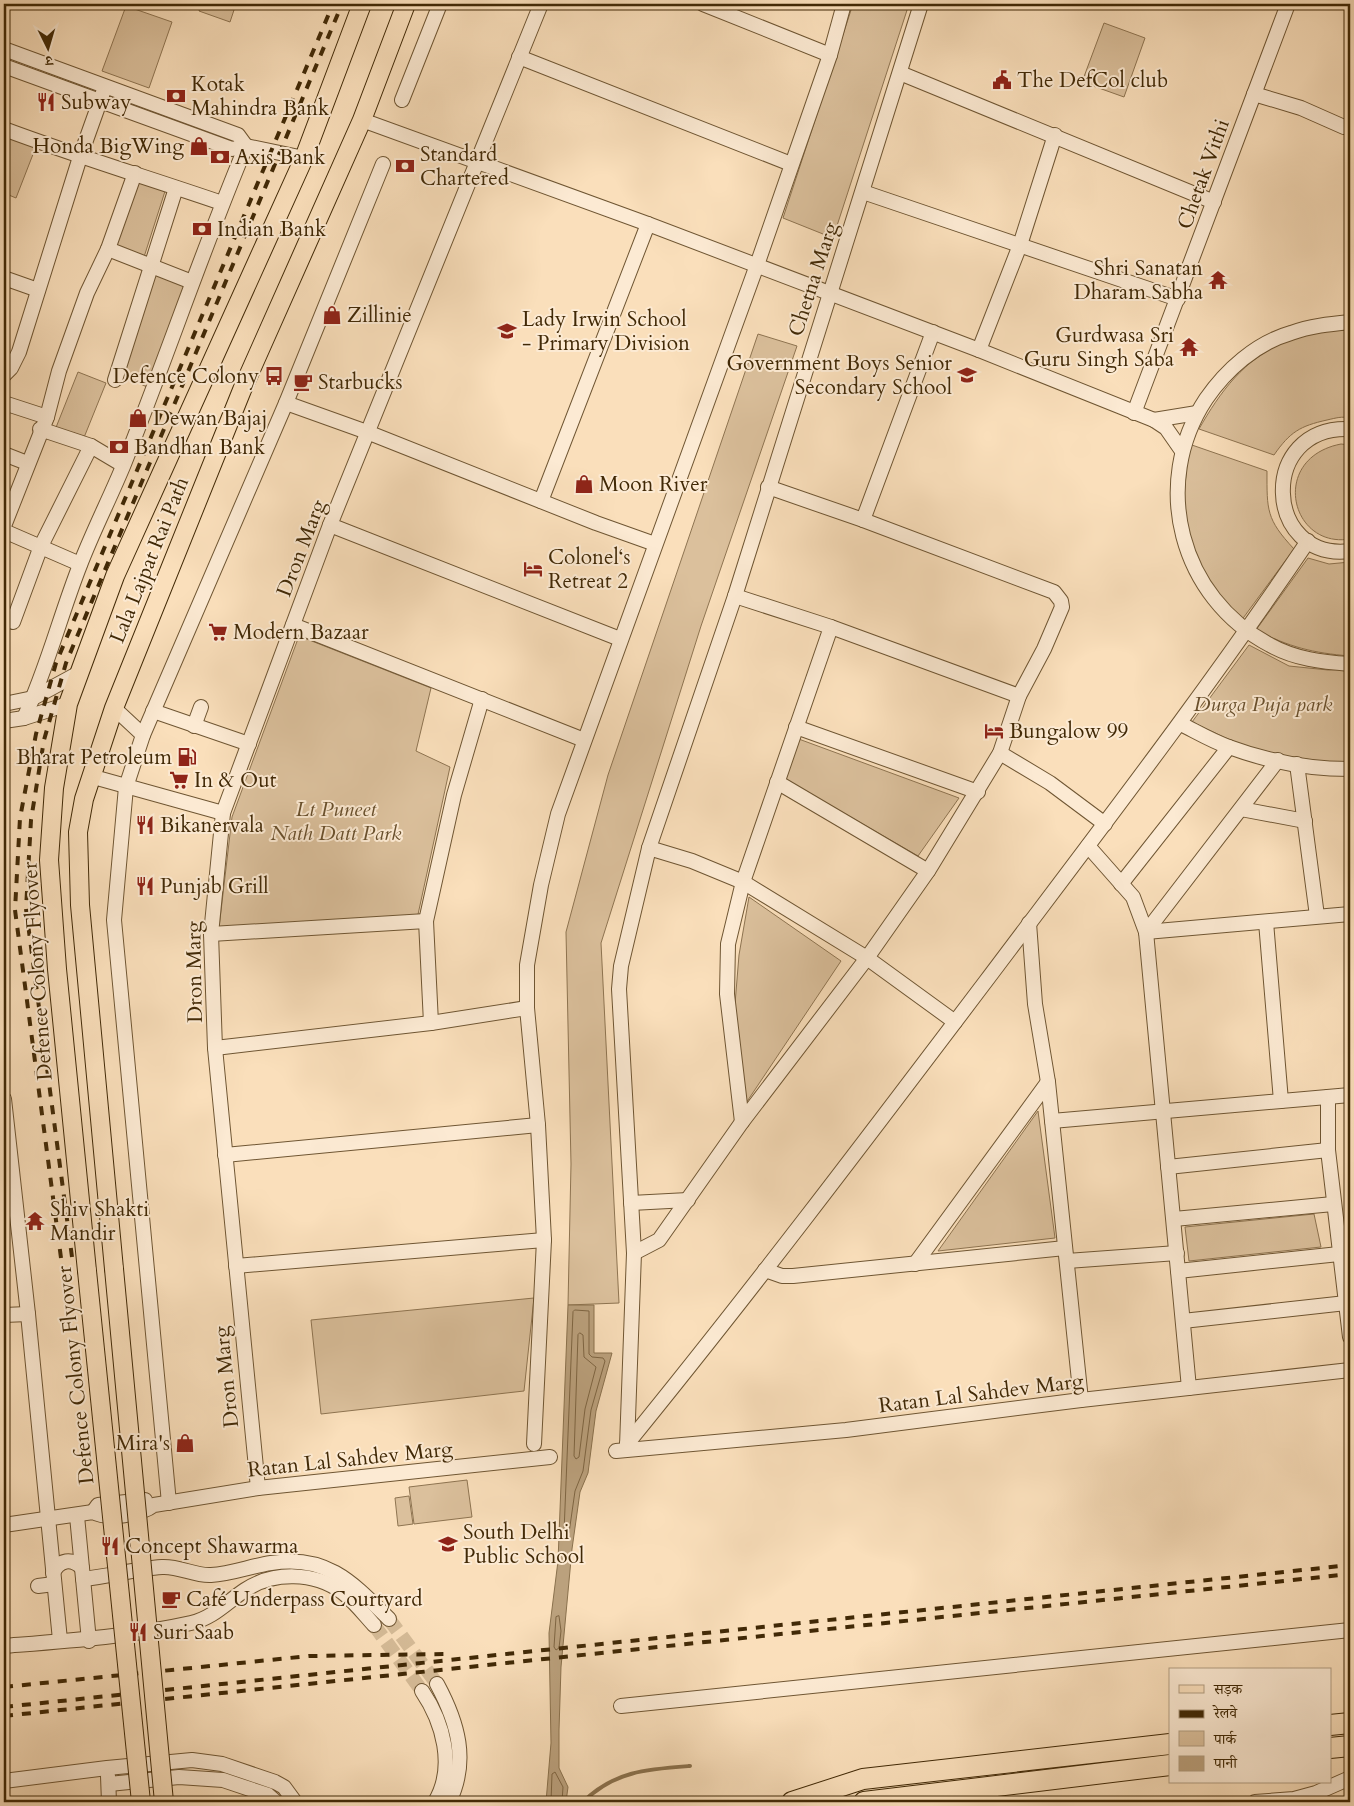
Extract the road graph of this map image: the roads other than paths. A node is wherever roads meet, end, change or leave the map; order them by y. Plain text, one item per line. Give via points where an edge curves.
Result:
1 (362, 4) edge
2 (406, 4) edge
3 (440, 4) edge
4 (541, 4) edge
5 (703, 4) edge
6 (844, 4) edge
7 (921, 4) edge
8 (1288, 4) edge
9 (4, 49) edge
10 (830, 55) junction
11 (519, 57) junction
12 (4, 66) edge
13 (900, 73) junction
14 (105, 86) junction
15 (1254, 94) junction
16 (402, 100) dead end
17 (100, 101) junction
18 (362, 120) junction
19 (1350, 127) edge
20 (4, 129) edge
21 (1055, 135) junction
22 (246, 146) junction
23 (80, 158) junction
24 (304, 158) junction
25 (476, 160) junction
26 (384, 164) dead end
27 (791, 164) junction
28 (135, 173) junction
29 (176, 188) junction
30 (863, 192) junction
31 (1214, 202) junction
32 (222, 203) junction
33 (648, 224) junction
34 (1020, 245) junction
35 (108, 248) junction
36 (150, 265) junction
37 (757, 266) junction
38 (4, 278) edge
39 (192, 282) junction
40 (38, 290) junction
41 (829, 293) junction
42 (1178, 299) junction
43 (1350, 322) edge
44 (933, 332) junction
45 (979, 350) junction
46 (4, 375) edge
47 (115, 380) dead end
48 (4, 403) edge
49 (286, 403) junction
50 (1134, 413) junction
51 (1197, 413) junction
52 (1154, 420) junction
53 (43, 423) junction
54 (1350, 429) edge
55 (367, 432) junction
56 (91, 446) junction
57 (1182, 451) junction
58 (4, 454) edge
59 (28, 463) junction
60 (123, 465) junction
61 (768, 487) junction
62 (541, 501) junction
63 (863, 520) junction
64 (330, 525) junction
65 (4, 526) edge
66 (4, 531) edge
67 (1308, 542) junction
68 (655, 544) junction
69 (41, 546) junction
70 (1350, 551) edge
71 (80, 564) junction
72 (734, 596) junction
73 (13, 622) dead end
74 (293, 625) junction
75 (831, 626) junction
76 (1247, 631) junction
77 (620, 639) junction
78 (1350, 664) edge
79 (79, 674) junction
80 (1020, 696) junction
81 (33, 698) junction
82 (482, 700) junction
83 (4, 704) edge
84 (68, 704) junction
85 (201, 707) dead end
86 (114, 708) junction
87 (153, 711) junction
88 (24, 718) junction
89 (4, 721) edge
90 (1181, 724) junction
91 (194, 726) junction
92 (796, 727) junction
93 (142, 735) junction
94 (584, 740) junction
95 (249, 744) junction
96 (1229, 747) junction
97 (1000, 753) junction
98 (1278, 760) junction
99 (1297, 764) junction
100 (1350, 769) edge
101 (90, 776) junction
102 (777, 782) junction
103 (126, 787) junction
104 (978, 792) junction
105 (1241, 809) junction
106 (223, 813) junction
107 (1305, 821) junction
108 (1105, 824) junction
109 (1088, 846) junction
110 (649, 848) junction
111 (928, 872) junction
112 (742, 882) junction
113 (1121, 884) junction
114 (1350, 914) edge
115 (1317, 916) junction
116 (426, 921) junction
117 (1266, 922) junction
118 (1030, 923) junction
119 (1146, 932) junction
120 (211, 934) junction
121 (866, 958) junction
122 (527, 1008) junction
123 (955, 1022) junction
124 (431, 1023) junction
125 (215, 1048) junction
126 (1048, 1082) junction
127 (1350, 1095) edge
128 (1328, 1097) junction
129 (4, 1099) edge
130 (1281, 1100) junction
131 (1163, 1111) junction
132 (1052, 1121) junction
133 (742, 1122) junction
134 (538, 1125) junction
135 (1328, 1150) junction
136 (226, 1155) junction
137 (1168, 1167) junction
138 (688, 1200) junction
139 (631, 1203) junction
140 (1333, 1204) junction
141 (1174, 1219) junction
142 (544, 1240) junction
143 (634, 1253) junction
144 (1177, 1254) junction
145 (1339, 1254) junction
146 (1066, 1255) junction
147 (915, 1264) junction
148 (236, 1266) junction
149 (765, 1270) junction
150 (1178, 1271) junction
151 (1346, 1303) junction
152 (28, 1314) junction
153 (4, 1316) edge
154 (1183, 1321) junction
155 (1350, 1337) edge
156 (1350, 1370) edge
157 (1139, 1380) dead end
158 (1189, 1388) junction
159 (1137, 1394) junction
160 (1081, 1400) junction
161 (534, 1444) dead end
162 (623, 1447) junction
163 (550, 1457) dead end
164 (258, 1488) junction
165 (169, 1503) junction
166 (77, 1516) junction
167 (47, 1520) junction
168 (4, 1525) edge
169 (83, 1574) junction
170 (54, 1579) junction
171 (38, 1586) dead end
172 (388, 1619) tunnel mouth
173 (374, 1625) tunnel mouth
174 (1350, 1630) edge
175 (56, 1641) junction
176 (88, 1641) junction
177 (4, 1646) edge
178 (437, 1684) tunnel mouth
179 (422, 1691) tunnel mouth
180 (621, 1706) dead end
181 (1350, 1723) edge
182 (1332, 1725) edge
183 (1169, 1744) edge
184 (1350, 1746) edge
185 (1332, 1748) edge
186 (1169, 1765) edge
187 (107, 1768) junction
188 (1350, 1778) edge
189 (4, 1781) edge
190 (109, 1784) junction
191 (109, 1802) edge
192 (140, 1802) edge
193 (164, 1802) edge
194 (276, 1802) edge
195 (295, 1802) edge
196 (435, 1802) edge
197 (449, 1802) edge
198 (792, 1802) edge
199 (864, 1802) edge
200 (1255, 1802) edge

1 - 24 main road, Lala Lajpat Rai Path
2 - 18 main road, Lala Lajpat Rai Path
3 - 16 street
4 - 11 street, Dron Marg
5 - 10 street
6 - 10 street
7 - 13 street, Chetna Marg
8 - 15 street, Chetak Vithi
9 - 14 street
10 - 27 street
11 - 25 street, Dron Marg
11 - 27 street
12 - 17 street
13 - 21 street
13 - 30 street, Chetna Marg
14 - 17 street
14 - 22 street via 238,135
15 - 19 street
15 - 31 street, Chetak Vithi
17 - 22 street via 232,149
17 - 23 street
18 - 25 street
18 - 86 main road, Lala Lajpat Rai Path via 242,390
20 - 23 street
21 - 31 street
21 - 34 street
22 - 24 street
22 - 32 street
23 - 28 street
23 - 40 street
24 - 79 main road, Lala Lajpat Rai Path via 115,576
25 - 33 street
25 - 55 street, Dron Marg
26 - 49 street
27 - 37 street
28 - 29 street
28 - 35 street
29 - 32 street
29 - 36 street
30 - 34 street
30 - 41 street, Chetna Marg
31 - 42 street, Chetak Vithi
32 - 39 street
33 - 37 street
33 - 62 street
34 - 42 street
34 - 45 street
35 - 36 street
35 - 53 street via 84,302
36 - 39 street
36 - 47 street
37 - 41 street
37 - 68 street
38 - 40 street
39 - 60 street
40 - 46 street via 19,352
41 - 44 street
41 - 61 street, Chetna Marg
42 - 50 street, Chetak Vithi
43 - 51 street via 1319,325 1289,333 1261,346 1219,382
44 - 45 street
44 - 63 street
45 - 50 street
48 - 53 street
49 - 55 street
49 - 87 street
50 - 52 street
51 - 52 street
51 - 57 street
52 - 57 street via 1166,428
53 - 56 street
53 - 59 street
54 - 67 street via 1317,434 1300,447 1287,464 1282,485 1284,507 1293,526
55 - 62 street
55 - 64 street, Dron Marg
56 - 60 street
56 - 69 street
57 - 76 street via 1177,499 1182,537 1206,590
58 - 59 street
59 - 65 street
60 - 71 street
61 - 63 street
61 - 72 street, Chetna Marg
62 - 68 street
63 - 80 street via 1054,592 1062,607
64 - 74 street, Dron Marg
64 - 77 street
66 - 69 street
67 - 70 street via 1332,551
67 - 76 street
68 - 77 street via 634,587
69 - 71 street
69 - 73 street
71 - 81 street
72 - 75 street
72 - 110 street, Chetna Marg
74 - 82 street
74 - 95 street, Dron Marg
75 - 80 street
75 - 92 street
76 - 78 street via 1271,646 1297,656 1324,663
76 - 90 street
77 - 94 street
79 - 81 street
79 - 84 main road, Lala Lajpat Rai Path
80 - 97 street
81 - 83 street
81 - 88 street
82 - 94 street
82 - 116 street via 454,795
84 - 88 street
84 - 192 main road, Defence Colony Flyover, bridge via 54,788 49,860
85 - 91 street
86 - 93 street
86 - 101 main road, Lala Lajpat Rai Path
87 - 91 street
87 - 93 street
88 - 89 street
90 - 96 street
90 - 108 street
91 - 95 street
92 - 102 street
92 - 104 street
93 - 103 street
94 - 122 street via 558,814 541,885 527,965
95 - 106 street, Dron Marg
96 - 98 street
96 - 113 street
97 - 104 street
97 - 108 street via 1050,783
98 - 99 street
98 - 105 street
99 - 100 street
99 - 107 street
101 - 103 street
101 - 193 main road, bridge via 78,832 80,905
102 - 111 street
102 - 112 street
103 - 106 street
103 - 165 street via 114,920
104 - 111 street
105 - 107 street
105 - 119 street
106 - 120 street, Dron Marg
107 - 115 street
108 - 109 street
109 - 113 street
109 - 118 street
110 - 112 street via 692,861
110 - 139 street, Chetna Marg via 621,966 619,989
111 - 121 street
112 - 121 street
112 - 133 street via 728,944 727,994
113 - 119 street via 1133,898
114 - 115 street
115 - 117 street
116 - 120 street
116 - 124 street
117 - 119 street
117 - 130 street
118 - 123 street
118 - 126 street via 1035,1004
119 - 131 street
120 - 125 street, Dron Marg
121 - 123 street
121 - 133 street
122 - 124 street
122 - 134 street
123 - 149 street
124 - 125 street
125 - 136 street, Dron Marg
126 - 132 street
126 - 147 street
127 - 128 street
128 - 130 street
128 - 135 street
129 - 152 street
130 - 131 street
131 - 132 street
131 - 137 street
132 - 146 street
133 - 138 street
134 - 136 street
134 - 142 street
135 - 137 street
135 - 140 street
136 - 148 street, Dron Marg
137 - 141 street
138 - 139 street
138 - 143 street via 659,1240
139 - 143 street, Chetna Marg
140 - 141 street
140 - 145 street
141 - 144 street
142 - 148 street
142 - 161 street
143 - 162 street, Chetna Marg
144 - 146 street
144 - 150 street
145 - 150 street
145 - 151 street
146 - 147 street
146 - 160 street
147 - 149 street via 792,1276
148 - 164 street, Dron Marg
149 - 162 street
150 - 154 street
151 - 154 street
151 - 155 street
152 - 153 street
152 - 167 street
154 - 158 street
156 - 158 street, Ratan Lal Sahdev Marg
157 - 159 street
158 - 159 street, Ratan Lal Sahdev Marg
159 - 160 street, Ratan Lal Sahdev Marg
160 - 162 street, Ratan Lal Sahdev Marg via 846,1430
163 - 164 street, Ratan Lal Sahdev Marg
164 - 165 street, Ratan Lal Sahdev Marg
165 - 166 street, Ratan Lal Sahdev Marg via 154,1505 146,1511 101,1516 93,1512
166 - 167 street, Ratan Lal Sahdev Marg
166 - 169 street
167 - 168 street, Ratan Lal Sahdev Marg
167 - 170 street
169 - 170 street via 73,1562 62,1562 57,1565
169 - 172 street via 163,1567 212,1575 273,1563 299,1562 318,1565 354,1584
169 - 176 street
170 - 171 street
170 - 175 street
173 - 176 street via 341,1592 321,1582 293,1576 253,1585 199,1621
174 - 180 street
175 - 176 street
175 - 177 street
178 - 197 street via 452,1712 460,1747 459,1776
179 - 196 street via 434,1709 444,1745 445,1773
181 - 182 highway
183 - 198 highway via 863,1779
184 - 185 highway
186 - 199 highway
187 - 189 street
187 - 190 street
187 - 195 street via 192,1760 222,1764 280,1784
188 - 200 street via 1294,1799
190 - 191 street
190 - 194 street via 179,1777 223,1780 268,1795

